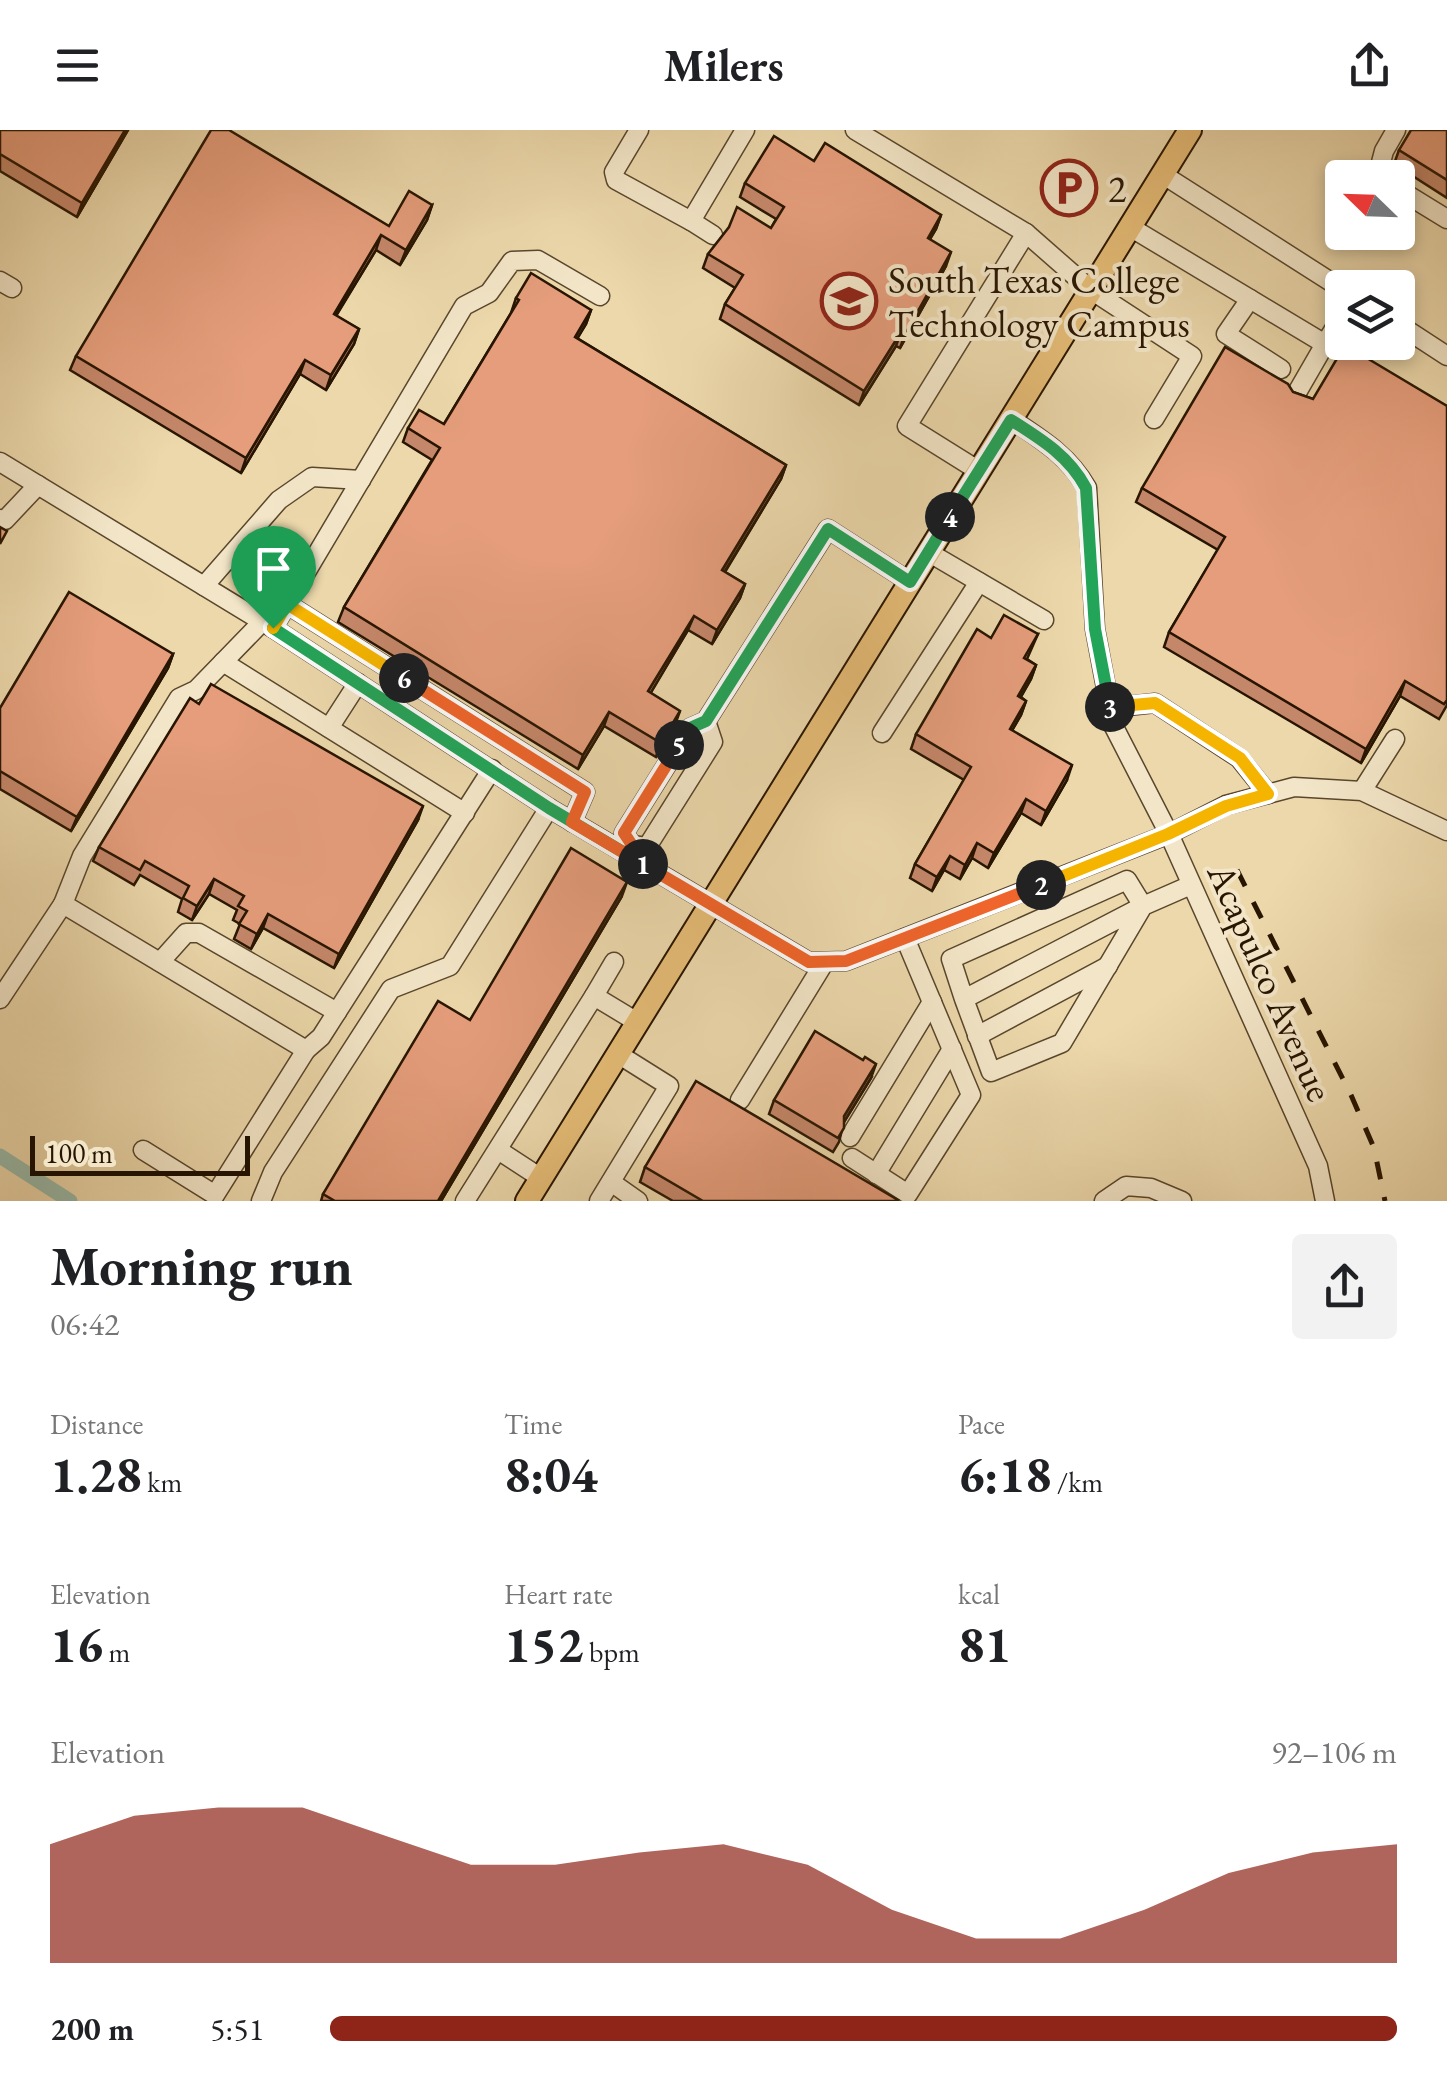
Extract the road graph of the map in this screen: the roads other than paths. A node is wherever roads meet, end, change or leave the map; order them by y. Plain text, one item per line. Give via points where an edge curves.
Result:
1 (638, 130) edge
2 (744, 130) edge
3 (855, 130) edge
4 (1190, 130) edge
5 (1396, 130) edge
6 (1381, 160) edge
7 (1162, 174) junction
8 (1415, 199) edge
9 (1447, 219) edge
10 (691, 221) junction
11 (1130, 227) junction
12 (1026, 233) junction
13 (712, 235) dead end
14 (1325, 278) edge
15 (1091, 290) junction
16 (600, 296) dead end
17 (1250, 299) junction
18 (1415, 335) edge
19 (1325, 344) joint
20 (1447, 356) edge
21 (1280, 369) dead end
22 (1295, 396) edge
23 (1154, 419) dead end
24 (1011, 420) junction
25 (0, 462) edge
26 (979, 470) junction
27 (361, 480) junction
28 (38, 485) junction
29 (0, 519) edge
30 (928, 552) junction
31 (910, 582) junction
32 (979, 582) junction
33 (204, 586) junction
34 (287, 604) junction
35 (1044, 620) dead end
36 (268, 625) junction
37 (223, 662) junction
38 (398, 674) junction
39 (358, 683) junction
40 (384, 700) junction
41 (1110, 708) junction
42 (706, 721) junction
43 (330, 728) junction
44 (882, 733) dead end
45 (1395, 739) dead end
46 (492, 769) junction
47 (1362, 792) junction
48 (1268, 794) junction
49 (549, 808) junction
50 (465, 812) junction
51 (572, 822) junction
52 (1447, 831) edge
53 (1168, 834) junction
54 (629, 850) junction
55 (1192, 885) junction
56 (711, 902) junction
57 (63, 904) junction
58 (1143, 906) junction
59 (905, 938) junction
60 (160, 962) junction
61 (614, 962) dead end
62 (824, 964) junction
63 (1108, 966) junction
64 (594, 996) junction
65 (964, 998) junction
66 (0, 999) edge
67 (932, 1002) junction
68 (337, 1012) junction
69 (637, 1022) junction
70 (976, 1036) junction
71 (952, 1049) junction
72 (306, 1050) junction
73 (618, 1054) junction
74 (740, 1100) dead end
75 (850, 1136) dead end
76 (143, 1150) dead end
77 (498, 1150) junction
78 (852, 1158) dead end
79 (876, 1174) junction
80 (541, 1178) junction
81 (611, 1182) junction
82 (261, 1201) edge
83 (465, 1201) edge
84 (528, 1201) edge
85 (599, 1201) edge
86 (638, 1201) edge
87 (1104, 1201) edge
88 (1182, 1201) edge
89 (1325, 1201) edge

1 - 10 street via 614,172 616,180
2 - 10 street
3 - 12 street
4 - 7 main road
5 - 6 street
7 - 11 main road
7 - 14 street
8 - 9 street
10 - 13 street
11 - 15 main road
11 - 17 street
12 - 15 street
12 - 26 street via 908,426
15 - 23 street via 1192,356
15 - 24 main road
16 - 27 street via 538,260 512,261 489,293 464,306
17 - 19 street
17 - 21 street via 1226,334
18 - 20 street
19 - 22 street
24 - 26 main road
24 - 41 street, Acapulco Avenue via 1049,444 1086,488 1095,629
25 - 28 street
26 - 30 main road
27 - 33 street via 312,477 279,500
27 - 34 street
28 - 29 street via 12,516
28 - 33 street
30 - 31 main road
30 - 32 street
31 - 42 street via 828,529
31 - 56 main road
32 - 35 street
32 - 44 street
33 - 36 street
34 - 36 street
34 - 38 street
36 - 37 street
36 - 39 street
37 - 43 street
37 - 57 street via 179,698 82,856
38 - 40 street
38 - 51 street via 585,792
39 - 40 street
39 - 43 street
40 - 46 street
41 - 48 street via 1155,703 1240,758
41 - 53 street, Acapulco Avenue
42 - 54 street via 690,728 624,833
42 - 54 street via 713,742 647,846
43 - 50 street
45 - 47 street
46 - 49 street
46 - 50 street
47 - 48 street via 1294,787
47 - 52 street
48 - 53 street
49 - 51 street
49 - 82 street via 450,966 391,989
50 - 68 street
51 - 54 street
53 - 55 street, Acapulco Avenue
53 - 59 street
54 - 56 street
55 - 58 street
55 - 89 street, Acapulco Avenue via 1318,1166
56 - 62 street via 809,962
56 - 69 main road
57 - 60 street
57 - 66 street
58 - 63 street
58 - 65 street
58 - 65 street via 1127,880 951,958
59 - 62 street
59 - 67 street
60 - 68 street via 186,932 199,933
60 - 72 street
61 - 64 street
62 - 74 street
63 - 70 street
63 - 70 street via 1062,1043 991,1072
64 - 69 street
64 - 77 street
65 - 70 street
67 - 71 street
67 - 75 street
68 - 72 street
69 - 73 main road
71 - 79 street
71 - 79 street via 971,1095 908,1194
72 - 76 street via 215,1195
73 - 80 main road
73 - 81 street via 669,1086
77 - 80 street
77 - 83 street
78 - 79 street
80 - 84 main road
81 - 85 street
81 - 86 street
87 - 88 street via 1126,1186

